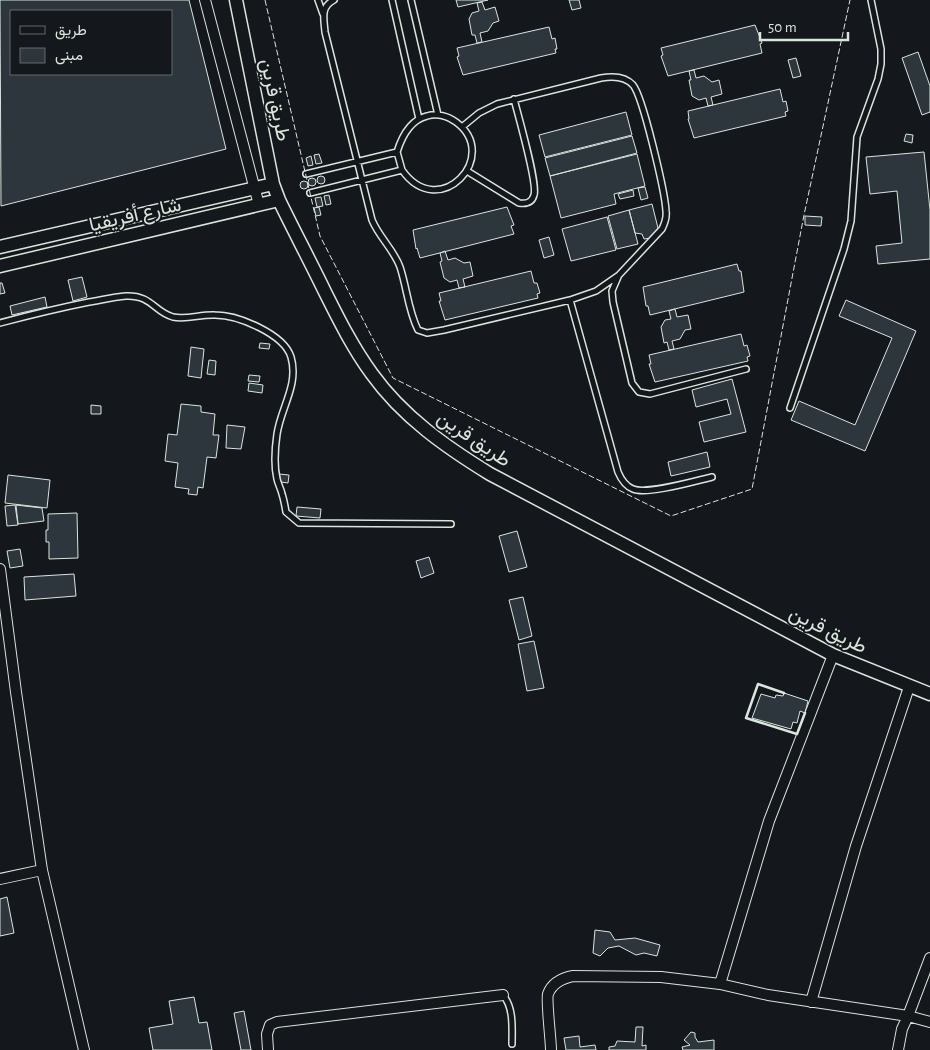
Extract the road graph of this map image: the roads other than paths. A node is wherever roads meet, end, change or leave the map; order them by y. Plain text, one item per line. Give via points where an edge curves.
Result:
1 (205, 0) edge
2 (236, 0) edge
3 (318, 0) edge
4 (334, 0) edge
5 (392, 0) edge
6 (411, 0) edge
7 (871, 0) edge
8 (323, 15) junction
9 (514, 99) junction
10 (438, 115) junction
11 (419, 119) junction
12 (462, 127) junction
13 (397, 152) junction
14 (357, 162) junction
15 (402, 170) junction
16 (467, 170) junction
17 (306, 174) dead end
18 (362, 180) junction
19 (273, 184) junction
20 (254, 188) junction
21 (310, 193) dead end
22 (279, 200) junction
23 (259, 205) junction
24 (0, 248) edge
25 (0, 266) edge
26 (619, 274) junction
27 (570, 300) junction
28 (0, 322) edge
29 (746, 369) dead end
30 (790, 408) dead end
31 (712, 477) dead end
32 (451, 524) dead end
33 (0, 570) edge
34 (833, 655) junction
35 (909, 687) junction
36 (930, 694) edge
37 (42, 870) junction
38 (0, 878) edge
39 (930, 958) edge
40 (720, 984) junction
41 (503, 995) joint
42 (811, 1002) junction
43 (908, 1016) junction
44 (930, 1022) edge
45 (512, 1044) dead end
46 (84, 1050) edge
47 (268, 1050) edge
48 (551, 1050) edge
49 (898, 1050) edge

1 - 20 street
2 - 19 street, طريق قرين
3 - 8 lane
4 - 8 lane via 326,6
5 - 11 lane
6 - 10 lane
7 - 30 lane via 881,64 857,137 851,221
8 - 14 lane
9 - 12 lane via 488,108
9 - 16 lane via 534,197 530,202 519,203
9 - 26 lane via 610,76 626,80 636,91 667,212 662,229
10 - 11 lane
10 - 12 lane
11 - 13 lane via 409,127
12 - 16 lane via 472,152
13 - 14 lane
13 - 15 lane
14 - 17 lane
14 - 18 lane
15 - 16 lane via 414,183 432,190 453,185
15 - 18 lane
18 - 21 lane
18 - 27 lane via 372,220 400,266 418,330 427,333 444,330
19 - 20 street, شارع أفريقيا
19 - 22 street, طريق قرين
20 - 23 street
20 - 24 street, شارع أفريقيا
22 - 23 street, شارع أفريقيا
22 - 34 street, طريق قرين via 351,342 373,375 427,432 490,474
23 - 25 street, شارع أفريقيا
26 - 27 lane via 596,291
26 - 29 lane via 612,291 613,302 632,383 639,392 650,394
27 - 31 lane via 622,481 639,491
28 - 32 lane via 130,296 147,300 168,316 214,314 261,328 281,342 292,359 292,389 279,424 276,452 277,479 286,512 299,524
33 - 37 street
34 - 35 street, طريق قرين
34 - 40 street via 769,821
35 - 36 street, طريق قرين
35 - 42 street via 856,846
37 - 38 street
37 - 46 street
39 - 43 street
40 - 42 street
40 - 48 street via 661,977 563,978 548,994
41 - 45 lane via 512,1018
41 - 47 street via 277,1022 270,1025 267,1034
42 - 43 street
43 - 44 street
43 - 49 street

